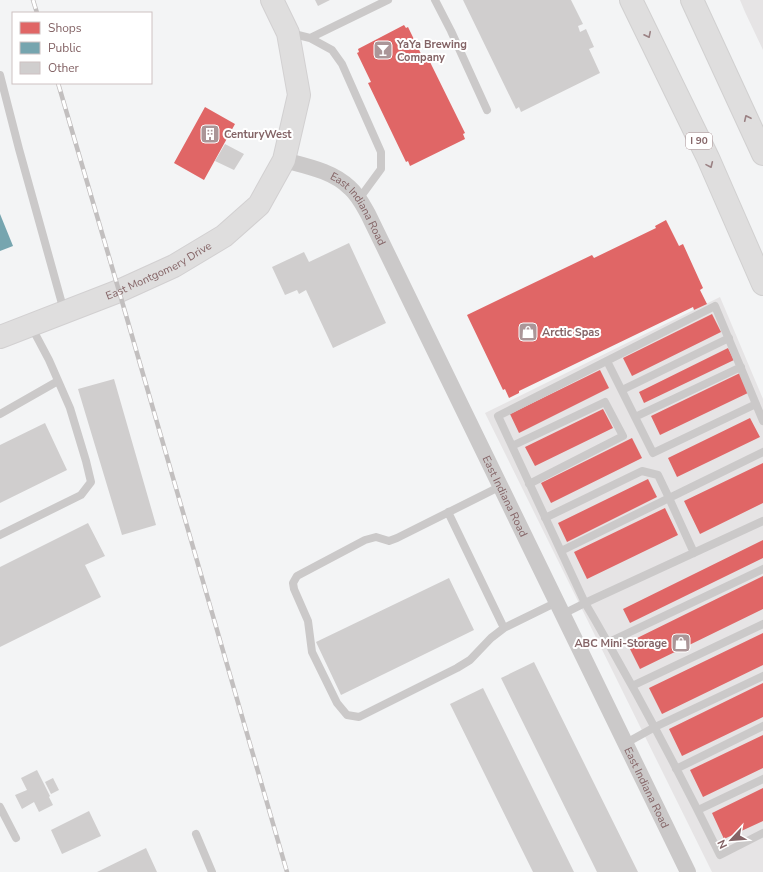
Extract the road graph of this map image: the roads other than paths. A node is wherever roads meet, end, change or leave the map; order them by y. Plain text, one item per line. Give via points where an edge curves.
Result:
1 (272, 0) edge
2 (388, 0) edge
3 (435, 0) edge
4 (631, 0) edge
5 (694, 3) edge
6 (288, 33) junction
7 (310, 38) junction
8 (0, 75) edge
9 (487, 110) dead end
10 (763, 154) edge
11 (284, 160) junction
12 (359, 199) junction
13 (763, 284) edge
14 (64, 312) junction
15 (30, 325) junction
16 (0, 337) edge
17 (728, 338) junction
18 (607, 361) junction
19 (740, 367) junction
20 (58, 381) junction
21 (622, 390) junction
22 (756, 404) junction
23 (0, 414) edge
24 (635, 417) junction
25 (763, 421) edge
26 (512, 446) junction
27 (763, 452) edge
28 (529, 484) junction
29 (501, 486) junction
30 (670, 498) junction
31 (448, 512) junction
32 (545, 518) junction
33 (763, 521) edge
34 (0, 535) edge
35 (561, 551) junction
36 (694, 552) junction
37 (763, 569) edge
38 (585, 603) junction
39 (560, 608) junction
40 (763, 624) edge
41 (504, 628) junction
42 (608, 642) junction
43 (763, 676) edge
44 (632, 686) junction
45 (763, 726) edge
46 (655, 727) junction
47 (626, 743) junction
48 (676, 769) junction
49 (763, 779) edge
50 (0, 807) edge
51 (698, 810) junction
52 (763, 833) edge
53 (196, 834) dead end
54 (16, 838) dead end
55 (212, 872) edge
56 (688, 872) edge

1 - 6 main road, East Montgomery Drive
2 - 7 lane
3 - 9 lane
4 -> 13 main road, I 90 via 708,158
10 -> 5 main road
6 - 7 lane
6 - 11 main road, East Montgomery Drive via 299,95
7 - 12 lane via 332,50 342,64 381,152 381,169
8 - 14 lane
11 - 12 street, East Indiana Road via 335,178 350,188
11 - 14 main road, East Montgomery Drive via 259,205 224,236 167,269 119,292
12 - 29 street, East Indiana Road
14 - 15 main road, East Montgomery Drive
15 - 16 main road, East Montgomery Drive
15 - 20 lane
17 - 18 lane via 716,306
17 - 19 lane
17 - 21 lane
18 - 21 lane
18 - 26 lane via 498,416
19 - 22 lane
19 - 24 lane
20 - 23 lane
20 - 34 lane via 70,408 91,482 81,495
21 - 24 lane
22 - 24 lane via 653,453
22 - 25 lane
26 - 28 lane
26 - 28 lane via 605,402 623,436
27 - 30 lane
28 - 32 lane
29 - 31 lane
29 - 39 street, East Indiana Road
30 - 32 lane via 658,475 642,471
30 - 35 lane
30 - 36 lane
31 - 41 lane
31 - 41 lane via 389,541 376,537 365,540 297,576 293,583 294,589 308,621 312,652 337,703 347,715 359,718 470,660
32 - 35 lane
33 - 36 lane
35 - 38 lane
36 - 38 lane
37 - 42 lane
38 - 39 lane
38 - 42 lane
39 - 41 lane
39 - 47 street, East Indiana Road
40 - 44 lane
42 - 44 lane
43 - 46 lane
44 - 46 lane
45 - 48 lane
46 - 47 lane
46 - 48 lane
47 - 56 street, East Indiana Road
48 - 51 lane
49 - 51 lane
50 - 54 lane
51 - 52 lane via 720,855
53 - 55 lane

